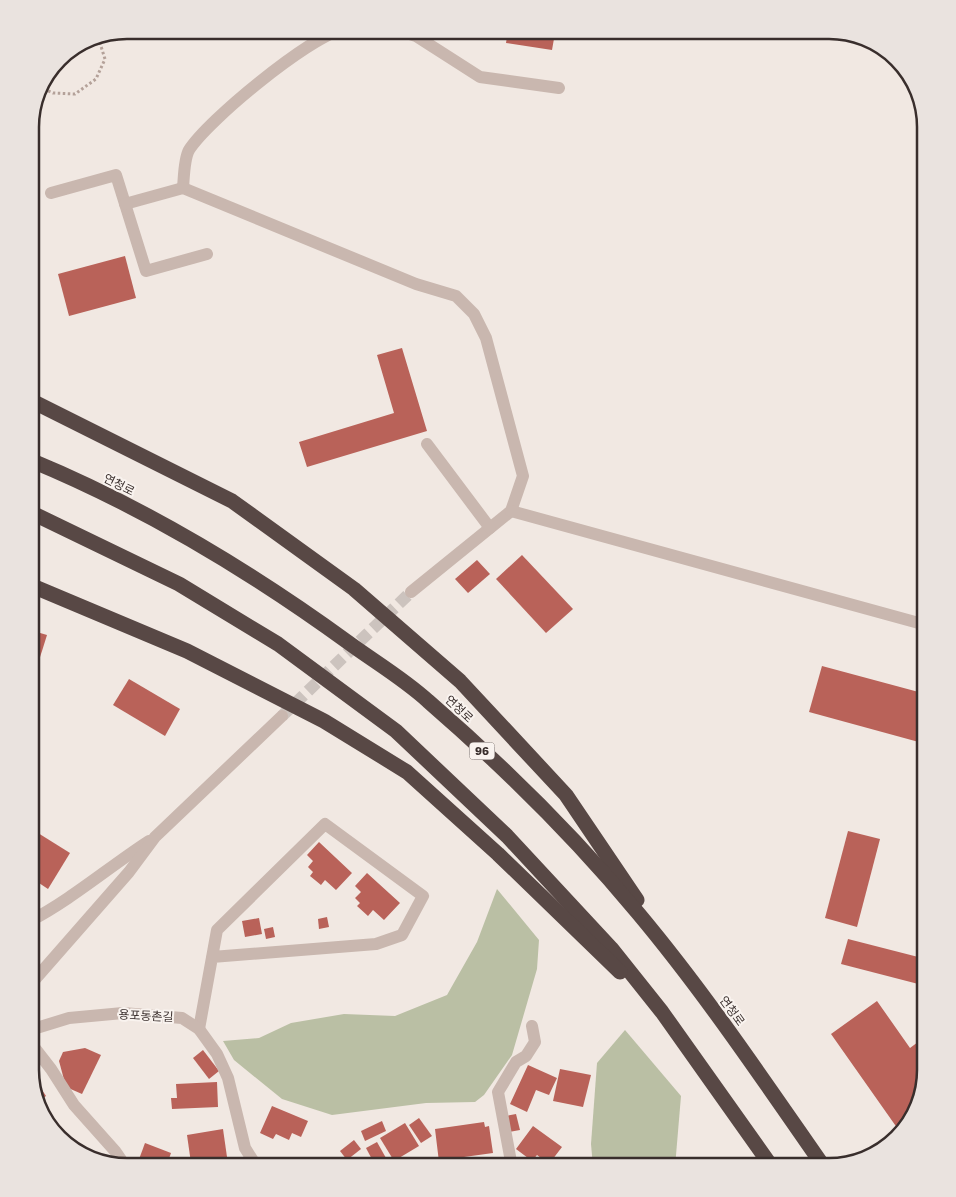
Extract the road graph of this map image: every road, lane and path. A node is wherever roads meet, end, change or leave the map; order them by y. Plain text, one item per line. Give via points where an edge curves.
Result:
1 (319, 39) edge
2 (421, 39) edge
3 (100, 43) edge
4 (559, 88) dead end
5 (47, 90) edge
6 (183, 188) junction
7 (51, 193) dead end
8 (125, 204) junction
9 (207, 254) dead end
10 (39, 404) edge
11 (427, 444) dead end
12 (39, 464) edge
13 (511, 511) junction
14 (39, 515) edge
15 (490, 528) junction
16 (39, 589) edge
17 (411, 592) tunnel mouth
18 (917, 623) edge
19 (282, 716) tunnel mouth
20 (155, 837) junction
21 (39, 916) edge
22 (212, 957) junction
23 (684, 970) junction
24 (39, 975) edge
25 (662, 1012) junction
26 (532, 1026) dead end
27 (39, 1027) edge
28 (199, 1029) junction
29 (39, 1054) edge
30 (119, 1157) edge
31 (251, 1158) edge
32 (510, 1158) edge
33 (766, 1158) edge
34 (818, 1158) edge

1 - 6 street via 208,126 188,152
2 - 4 street via 480,77
3 - 5 path via 105,59 96,79 75,94
6 - 8 street
6 - 13 street via 416,284 456,296 474,314 486,338 523,476
7 - 8 street via 116,175
8 - 9 street via 146,271
10 - 23 highway via 232,501 354,589 460,681 566,795
11 - 15 street
12 - 23 highway, 연청로 / 96 via 72,477 205,546 303,610 427,699 544,810 637,912
13 - 15 street
13 - 18 street
14 - 25 highway via 179,584 278,644 396,731 507,836 612,948
15 - 17 street
16 - 25 highway via 187,651 324,721 407,772 498,854
19 - 20 street
20 - 21 street
20 - 24 street via 129,872
22 - 22 street via 217,930 325,824 423,896 402,935 376,944
22 - 28 street
23 - 34 highway, 연청로 / 96
25 - 33 highway
26 - 32 street via 535,1042 526,1056 516,1062 498,1092
27 - 28 street, 용포동촌길 via 69,1018 123,1013 182,1018
28 - 31 street, 용포동촌길 via 217,1054 228,1078 245,1148
29 - 30 street via 74,1105

